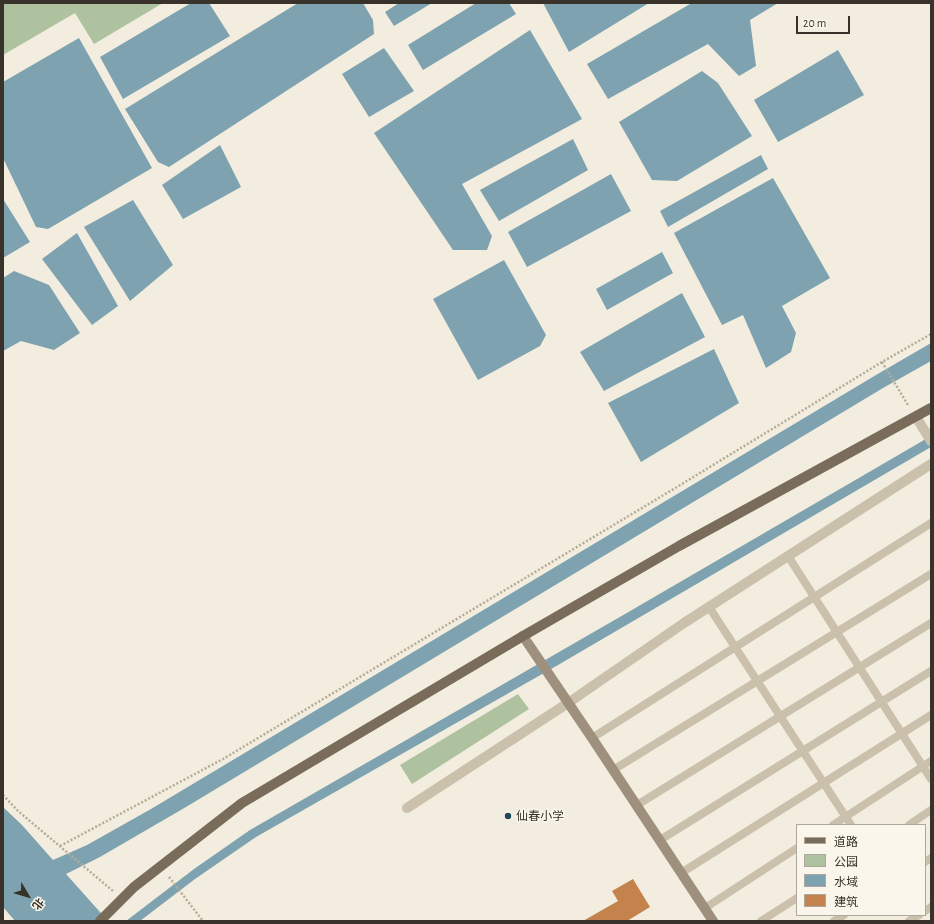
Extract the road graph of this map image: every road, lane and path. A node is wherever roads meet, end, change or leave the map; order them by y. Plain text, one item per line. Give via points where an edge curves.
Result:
1 (931, 334) edge
2 (882, 362) junction
3 (931, 408) edge
4 (916, 417) junction
5 (931, 441) edge
6 (931, 464) edge
7 (931, 524) edge
8 (788, 556) junction
9 (931, 574) edge
10 (814, 597) junction
11 (709, 607) junction
12 (931, 623) edge
13 (836, 632) junction
14 (522, 636) junction
15 (735, 648) junction
16 (859, 667) junction
17 (931, 671) edge
18 (757, 681) junction
19 (881, 702) junction
20 (568, 703) junction
21 (931, 715) edge
22 (780, 716) junction
23 (902, 734) junction
24 (592, 738) junction
25 (803, 751) junction
26 (931, 761) edge
27 (923, 767) junction
28 (614, 770) junction
29 (931, 779) edge
30 (824, 783) junction
31 (3, 795) edge
32 (637, 805) junction
33 (407, 808) dead end
34 (931, 810) edge
35 (846, 817) junction
36 (835, 824) edge
37 (850, 824) edge
38 (910, 824) edge
39 (660, 840) junction
40 (60, 846) junction
41 (796, 849) edge
42 (161, 866) junction
43 (681, 872) junction
44 (122, 899) junction
45 (796, 899) edge
46 (705, 908) junction
47 (100, 921) edge
48 (203, 921) edge
49 (713, 921) edge
50 (761, 921) edge

1 - 2 path
2 - 4 path
2 - 40 path via 230,755
3 - 4 main road
4 - 5 street
4 - 14 main road via 679,546
6 - 8 street
7 - 10 lane
8 - 10 lane
8 - 11 street
9 - 13 lane
10 - 13 lane
10 - 15 lane
11 - 15 lane
11 - 20 street
12 - 16 lane
13 - 16 lane
13 - 18 lane
14 - 20 street
14 - 42 main road via 242,803
15 - 18 lane
15 - 24 lane
16 - 19 lane
16 - 22 lane
17 - 19 lane
18 - 22 lane
18 - 28 lane
19 - 23 lane
19 - 25 lane
20 - 24 street
20 - 33 street
21 - 23 lane
22 - 25 lane
22 - 32 lane
23 - 27 lane
23 - 30 lane
24 - 28 street
25 - 30 lane
25 - 39 lane
26 - 27 lane
27 - 29 lane
27 - 35 lane
28 - 32 street
30 - 35 lane
30 - 43 lane
31 - 40 path
32 - 39 street
34 - 38 lane
35 - 36 lane
35 - 37 lane
39 - 43 street
40 - 44 path
41 - 46 lane
42 - 44 main road
42 - 48 path
43 - 46 street
44 - 47 main road
45 - 50 lane
46 - 49 street

